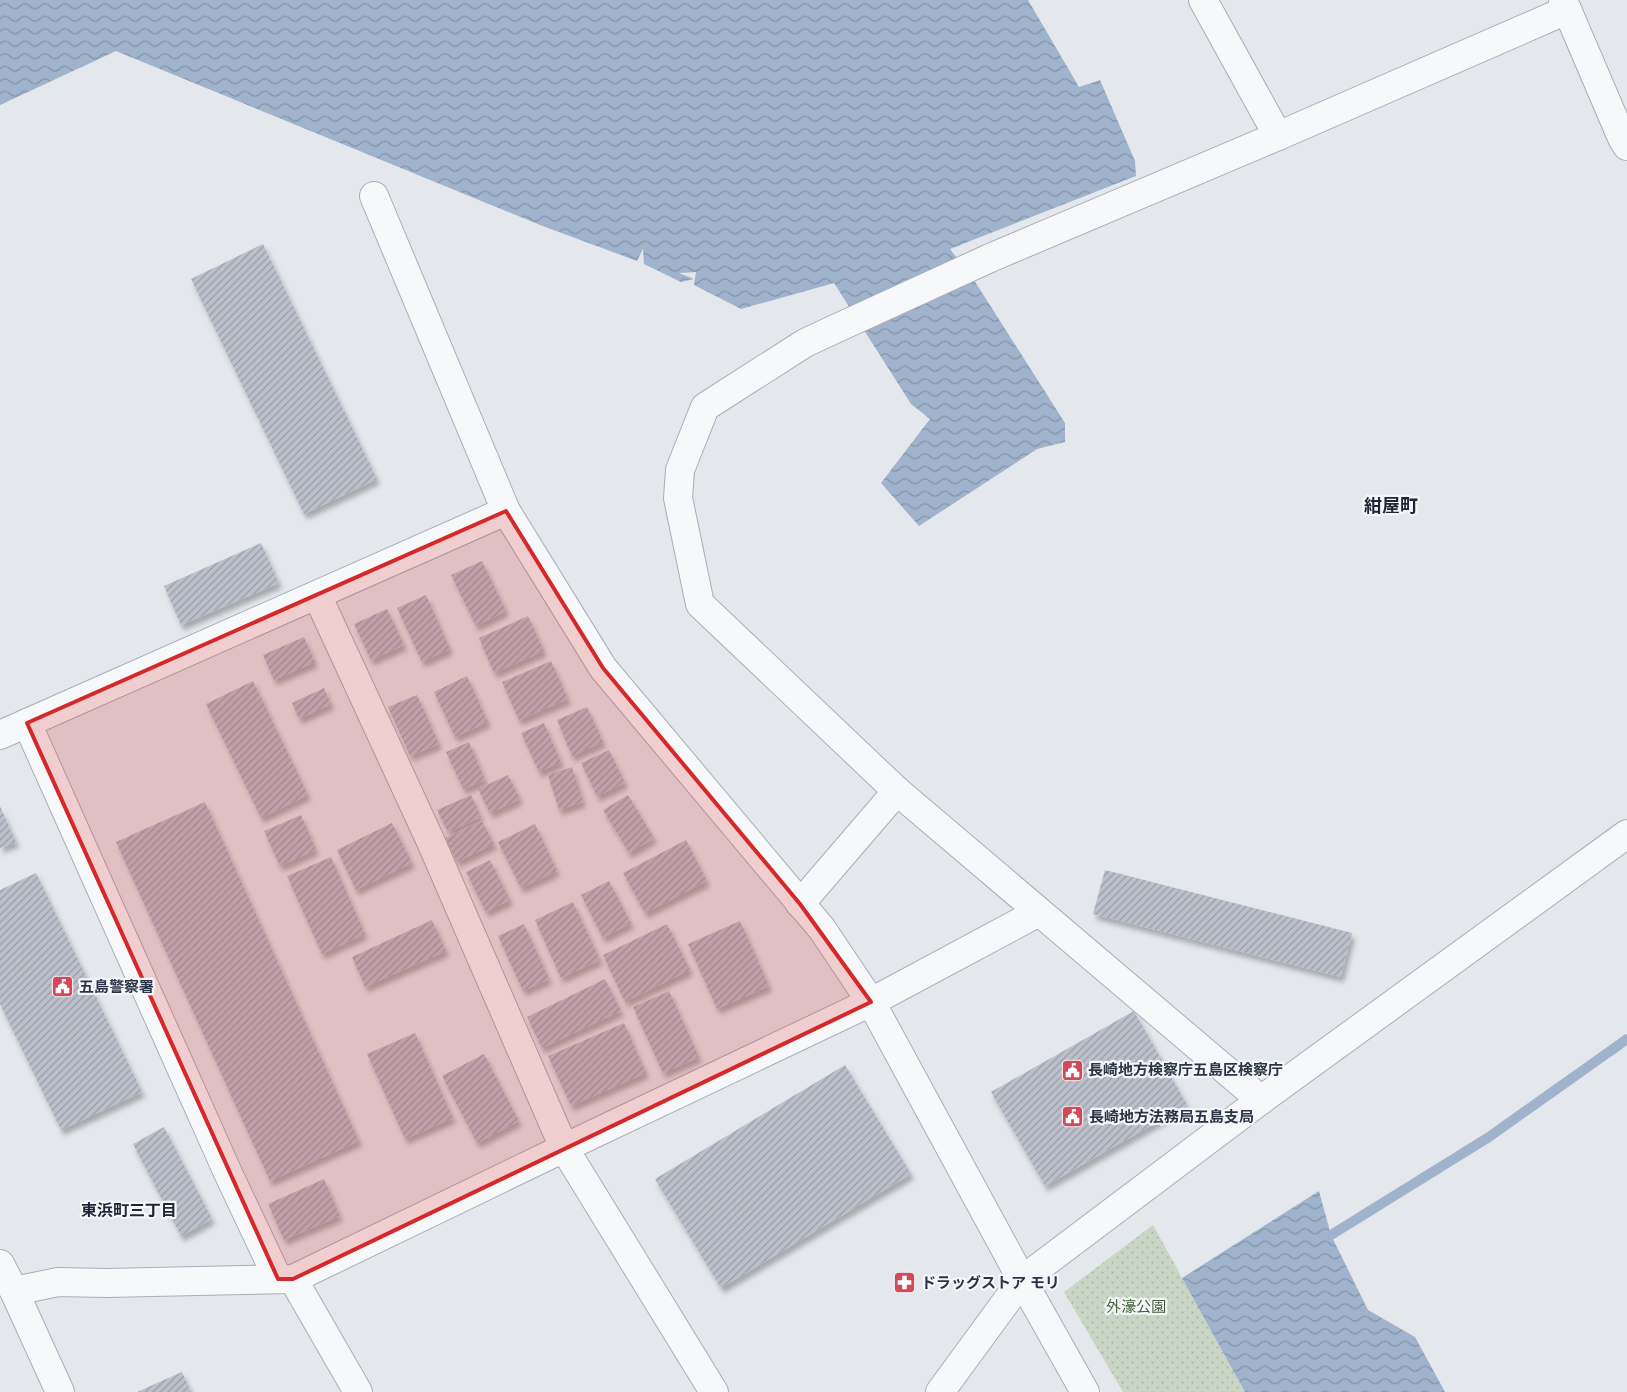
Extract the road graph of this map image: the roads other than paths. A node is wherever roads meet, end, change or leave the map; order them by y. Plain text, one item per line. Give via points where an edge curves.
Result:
1 (1203, 0) edge
2 (1565, 5) edge
3 (1278, 136) junction
4 (1625, 140) edge
5 (374, 196) dead end
6 (506, 511) junction
7 (317, 595) junction
8 (27, 723) junction
9 (0, 735) edge
10 (897, 791) junction
11 (1627, 834) edge
12 (800, 904) junction
13 (1039, 912) junction
14 (871, 1002) junction
15 (1261, 1100) junction
16 (564, 1148) junction
17 (0, 1264) edge
18 (286, 1279) junction
19 (1022, 1280) junction
20 (14, 1291) junction
21 (60, 1392) edge
22 (358, 1392) edge
23 (714, 1392) edge
24 (940, 1392) edge
25 (1085, 1392) edge

1 - 3 street
2 - 3 street
2 - 4 street
3 - 10 street via 990,258 805,343 705,407 680,470 678,498 700,604
5 - 6 street
6 - 7 street
6 - 12 street via 603,668
7 - 8 street
7 - 16 street via 432,842
8 - 9 street
8 - 18 street via 228,1173
10 - 12 street
10 - 13 street
11 - 15 street
12 - 14 street via 822,929
13 - 14 street
13 - 15 street
14 - 16 street
14 - 19 street
15 - 19 street
16 - 18 street
16 - 23 street
17 - 20 street
18 - 20 street via 58,1282
18 - 22 street
19 - 24 street
19 - 25 street
20 - 21 street

